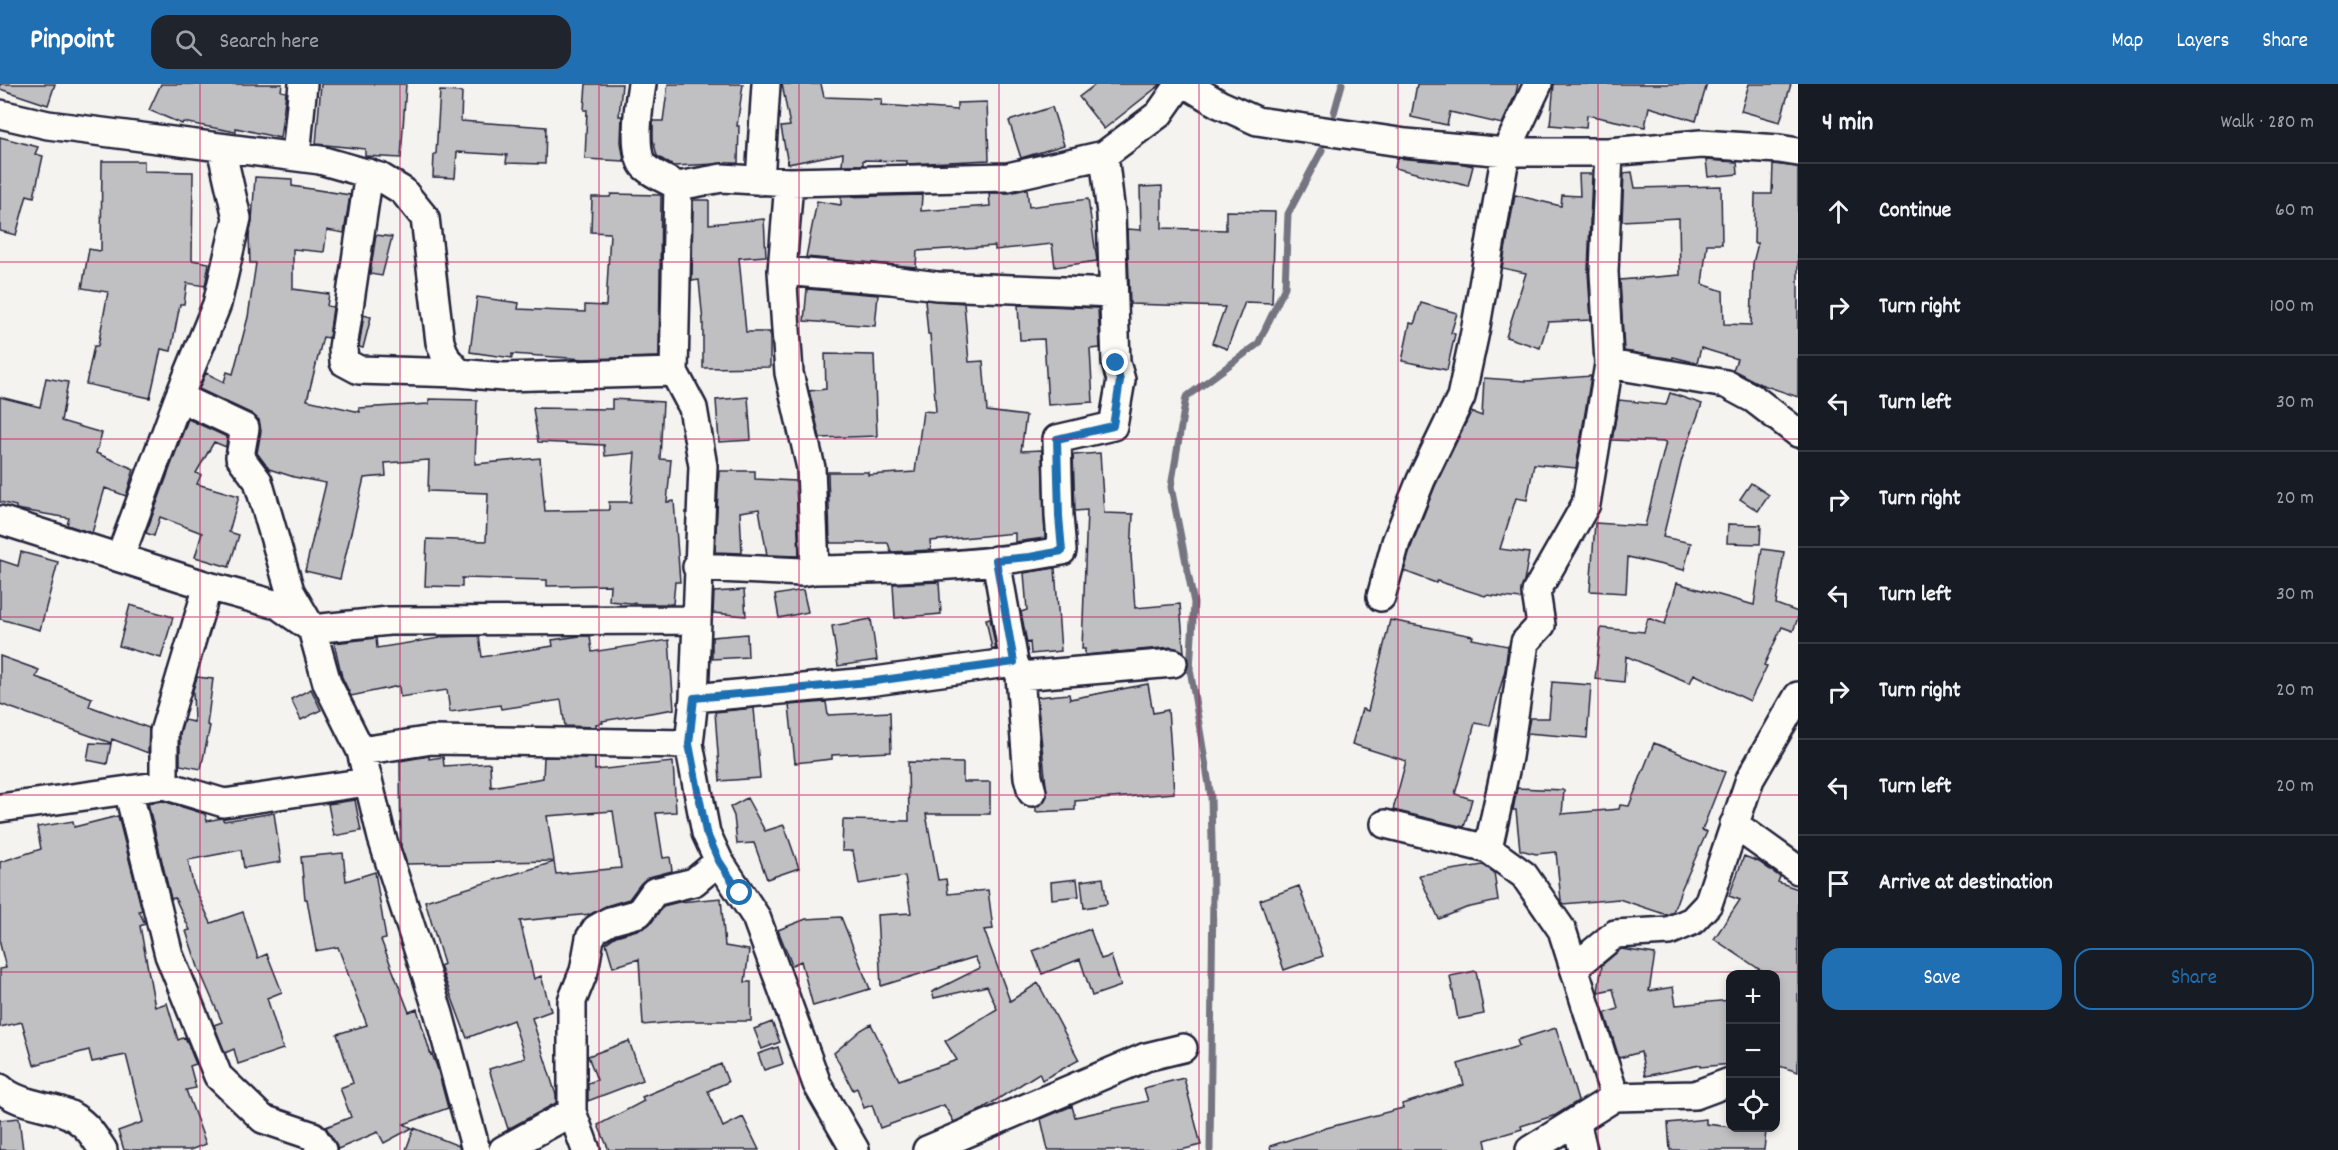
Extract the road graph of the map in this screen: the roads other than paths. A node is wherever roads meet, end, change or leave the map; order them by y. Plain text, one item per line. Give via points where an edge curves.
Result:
1 (303, 84) edge
2 (642, 84) edge
3 (766, 84) edge
4 (1180, 84) edge
5 (1186, 84) edge
6 (1538, 84) edge
7 (0, 114) edge
8 (221, 148) junction
9 (1506, 152) junction
10 (1609, 152) junction
11 (1798, 152) edge
12 (1104, 155) junction
13 (296, 156) junction
14 (369, 173) junction
15 (760, 181) junction
16 (789, 182) junction
17 (678, 186) junction
18 (782, 271) junction
19 (1113, 293) junction
20 (1609, 364) junction
21 (674, 372) junction
22 (459, 373) junction
23 (179, 397) junction
24 (1798, 432) edge
25 (0, 520) edge
26 (120, 557) junction
27 (996, 560) junction
28 (697, 567) junction
29 (815, 570) junction
30 (208, 586) junction
31 (1381, 597) dead end
32 (695, 620) junction
33 (312, 629) junction
34 (1173, 663) dead end
35 (1017, 669) junction
36 (1798, 696) edge
37 (694, 698) junction
38 (689, 744) junction
39 (361, 752) junction
40 (367, 782) junction
41 (164, 785) junction
42 (128, 790) junction
43 (1032, 792) dead end
44 (0, 808) edge
45 (1385, 824) dead end
46 (1734, 824) junction
47 (1488, 849) junction
48 (719, 861) junction
49 (1798, 870) edge
50 (1574, 968) junction
51 (1183, 1048) dead end
52 (1726, 1084) edge
53 (0, 1088) edge
54 (1615, 1097) junction
55 (572, 1112) junction
56 (1575, 1121) junction
57 (103, 1150) edge
58 (322, 1150) edge
59 (476, 1150) edge
60 (503, 1150) edge
61 (586, 1150) edge
62 (855, 1150) edge
63 (927, 1150) edge
64 (1530, 1150) edge
65 (1583, 1150) edge

1 - 13 street
2 - 17 street via 638,158 644,166
3 - 15 street
4 - 12 street via 1159,114
5 - 9 street via 1257,121 1406,143
6 - 9 street
7 - 8 street via 48,125
8 - 13 street
8 - 23 street via 237,218 216,304
9 - 10 street
9 - 31 street via 1461,397 1396,542
10 - 11 street via 1701,144
10 - 20 street via 1604,272
12 - 16 street via 1008,177
12 - 19 street via 1111,214
13 - 14 street
14 - 22 street via 403,191 425,218 440,342 446,358
14 - 22 street via 344,362 359,370
15 - 16 street
15 - 17 street via 722,178
16 - 18 street
17 - 21 street
18 - 19 street via 937,286
18 - 29 street via 789,373 811,468
19 - 27 street via 1120,381 1113,426 1057,439 1062,551
20 - 24 street via 1726,384 1754,399
20 - 47 street via 1586,504 1536,592 1541,625 1525,642 1508,757
21 - 22 street via 503,377
21 - 28 street via 693,408 702,466
23 - 26 street
23 - 33 street via 245,428 240,458 258,481 290,591
25 - 26 street
26 - 30 street
27 - 29 street via 899,569
27 - 35 street
28 - 29 street
28 - 32 street
30 - 33 street via 278,605
30 - 41 street via 164,732
32 - 33 street via 389,621
32 - 37 street
33 - 39 street via 327,683
34 - 35 street
35 - 37 street
35 - 43 street
36 - 46 street via 1750,779
37 - 38 street
38 - 39 street via 432,740
38 - 48 street via 706,832
39 - 40 street
40 - 41 street via 224,803
40 - 59 street via 439,1014
41 - 42 street
42 - 44 street
42 - 58 street via 169,955 218,1076 263,1119 313,1136
45 - 47 street
46 - 49 street
46 - 50 street via 1708,904 1692,921 1669,931 1615,934
47 - 50 street via 1524,874 1562,930
48 - 55 street via 694,882 654,892 639,913 610,921 590,938 584,971 572,1001
48 - 62 street via 756,917 817,1084
50 - 54 street
51 - 63 street via 1146,1057
52 - 54 street via 1695,1095
53 - 57 street via 25,1102 73,1116 90,1130
54 - 56 street
55 - 60 street
55 - 61 street
56 - 64 street
56 - 65 street

